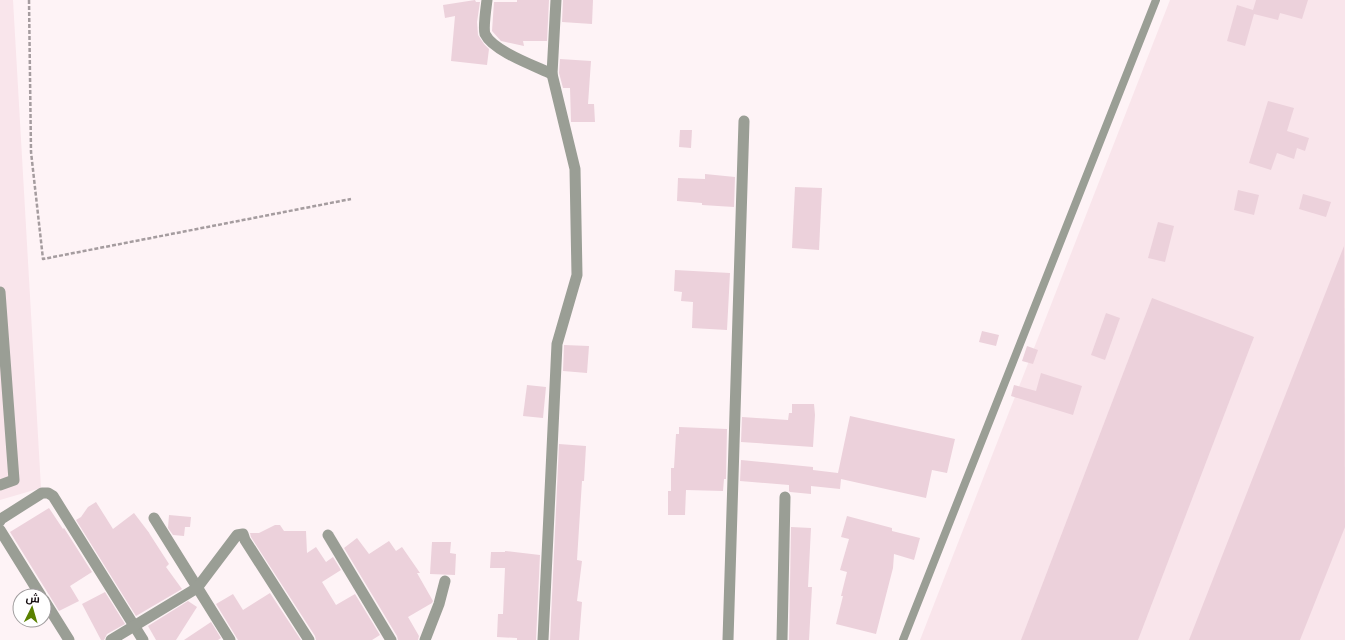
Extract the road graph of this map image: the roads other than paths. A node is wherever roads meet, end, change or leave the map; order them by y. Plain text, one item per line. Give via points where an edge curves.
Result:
1 (487, 0) edge
2 (556, 0) edge
3 (1156, 0) edge
4 (552, 74) junction
5 (744, 121) dead end
6 (0, 292) edge
7 (2, 354) edge
8 (0, 485) edge
9 (785, 496) dead end
10 (154, 518) dead end
11 (0, 521) edge
12 (0, 530) edge
13 (328, 535) dead end
14 (444, 581) dead end
15 (36, 588) edge
16 (197, 588) junction
17 (52, 613) edge
18 (134, 626) junction
19 (69, 640) edge
20 (111, 640) edge
21 (143, 640) edge
22 (230, 640) edge
23 (309, 640) edge
24 (391, 640) edge
25 (424, 640) edge
26 (543, 640) edge
27 (728, 640) edge
28 (782, 640) edge
29 (903, 640) edge

1 - 4 street via 485,33 492,44
2 - 4 street
3 - 29 lane
4 - 26 street via 575,169 577,275 557,344
5 - 27 street
6 - 7 street
7 - 8 street via 14,480
9 - 28 street
10 - 16 street
11 - 18 street via 42,493 53,496
12 - 15 street
13 - 24 street
14 - 25 street via 439,604
16 - 18 street
16 - 22 street
16 - 23 street via 237,535 243,534
17 - 19 street
18 - 20 street
18 - 21 street

